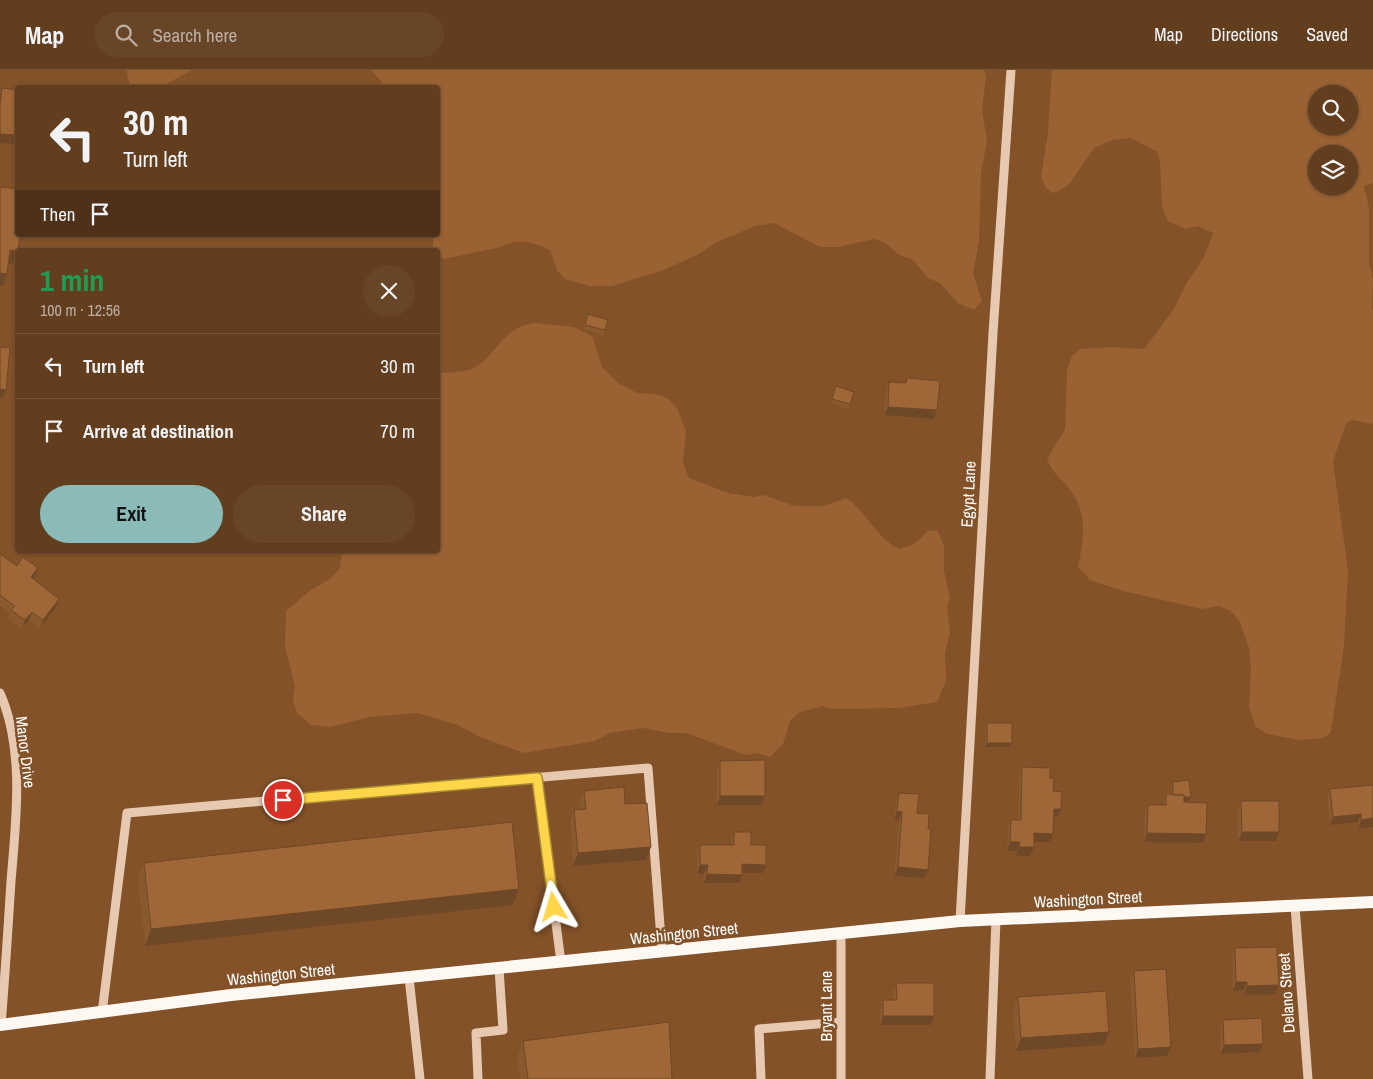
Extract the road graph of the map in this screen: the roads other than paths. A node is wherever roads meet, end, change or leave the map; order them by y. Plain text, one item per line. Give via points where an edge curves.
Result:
1 (1011, 70) edge
2 (0, 693) edge
3 (537, 778) junction
4 (1373, 902) edge
5 (1295, 906) junction
6 (996, 919) junction
7 (960, 921) junction
8 (841, 934) junction
9 (662, 952) junction
10 (561, 962) junction
11 (500, 968) junction
12 (408, 977) junction
13 (102, 1012) junction
14 (841, 1022) junction
15 (1, 1025) edge
16 (420, 1079) edge
17 (478, 1079) edge
18 (761, 1079) edge
19 (841, 1079) edge
20 (990, 1079) edge
21 (1308, 1079) edge

1 - 7 street, Egypt Lane via 992,343
2 - 15 street, Manor Drive via 10,722 17,794
3 - 9 street via 648,768
3 - 10 street
3 - 13 street via 127,814
4 - 5 main road, Washington Street
5 - 6 main road, Washington Street
5 - 21 street, Delano Street
6 - 7 main road, Washington Street
6 - 20 street
7 - 8 main road, Washington Street
8 - 9 main road, Washington Street
8 - 14 street, Bryant Lane
9 - 10 main road, Washington Street
10 - 11 main road, Washington Street
11 - 12 main road, Washington Street
11 - 17 street via 503,1030 476,1033
12 - 13 main road, Washington Street
12 - 16 street
13 - 15 main road, Washington Street
14 - 18 street via 759,1029
14 - 19 street, Bryant Lane

